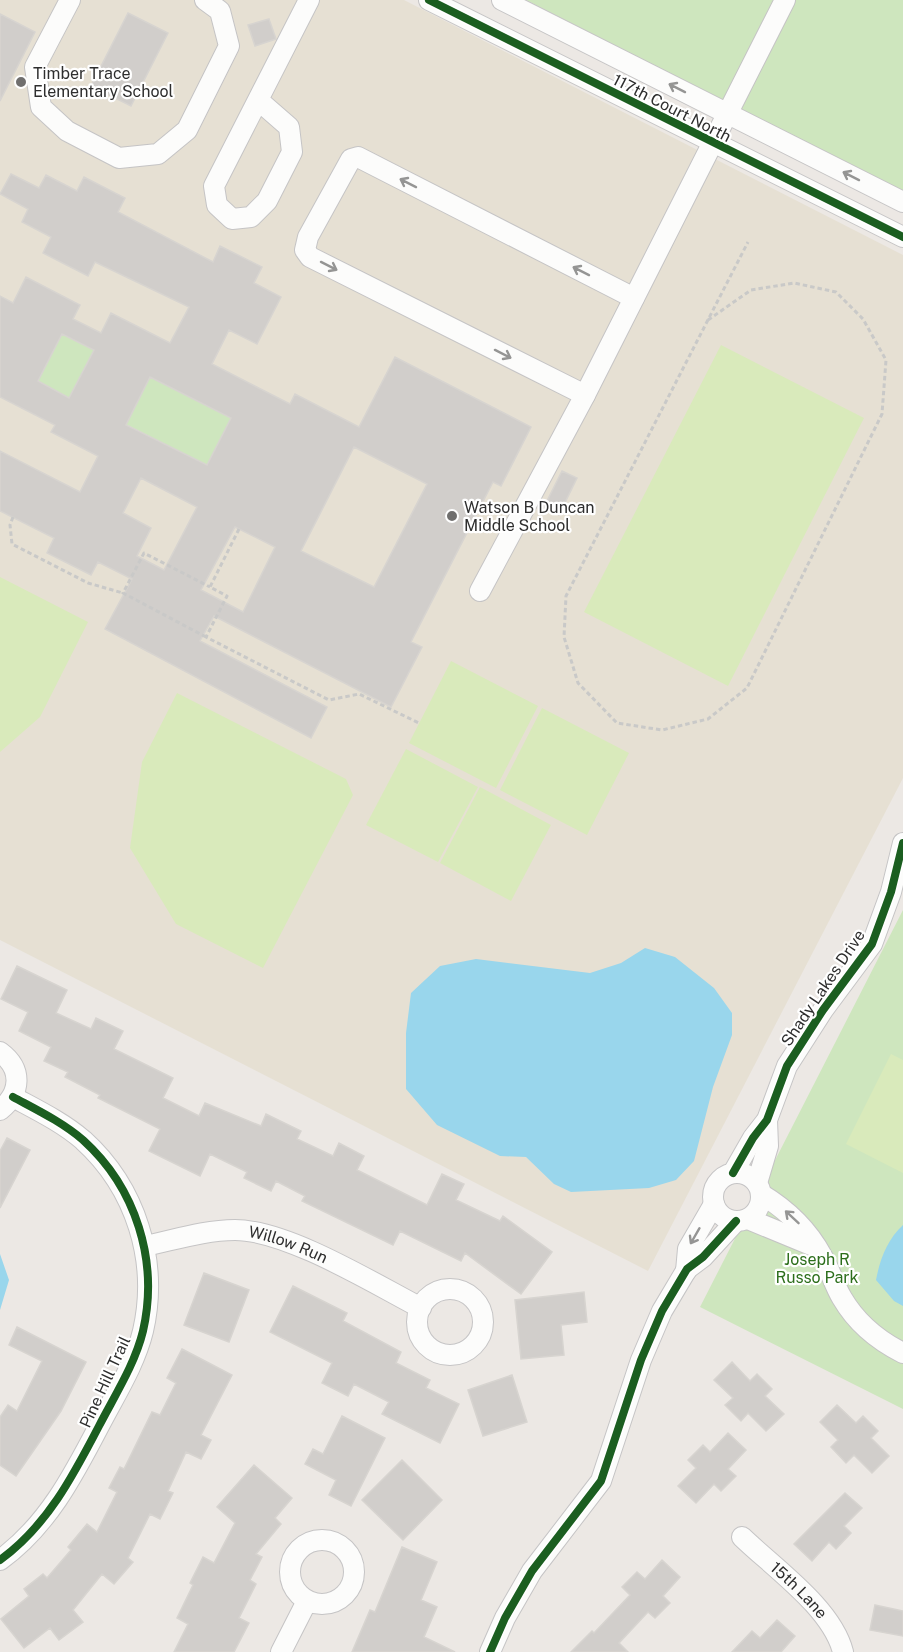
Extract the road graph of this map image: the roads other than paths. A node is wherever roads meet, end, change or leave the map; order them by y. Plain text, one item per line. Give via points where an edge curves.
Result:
1 (70, 0) edge
2 (205, 0) edge
3 (309, 0) edge
4 (429, 0) edge
5 (502, 0) edge
6 (785, 0) edge
7 (258, 100) junction
8 (726, 114) junction
9 (711, 143) junction
10 (903, 202) edge
11 (903, 237) edge
12 (633, 298) junction
13 (585, 395) junction
14 (480, 591) dead end
15 (903, 843) edge
16 (0, 1052) edge
17 (7, 1103) edge
18 (767, 1120) junction
19 (733, 1173) junction
20 (759, 1188) junction
21 (714, 1204) junction
22 (742, 1220) junction
23 (145, 1246) junction
24 (816, 1247) junction
25 (686, 1271) junction
26 (421, 1308) dead end
27 (903, 1353) edge
28 (742, 1537) dead end
29 (0, 1560) edge
30 (307, 1601) dead end
31 (281, 1652) edge
32 (490, 1652) edge
33 (843, 1652) edge

1 - 2 street via 35,67 41,107 67,131 119,158 158,154 187,130 229,46 220,11
3 - 7 street
4 - 9 street, 117th Court North
8 -> 5 street, 117th Court North
6 - 8 street
7 - 7 street via 214,186 217,205 232,219 251,217 267,201 292,152 289,128
8 - 9 street
10 -> 8 street, 117th Court North
9 - 11 street, 117th Court North
9 - 12 street
12 - 13 street
12 -> 13 street via 358,157 351,159 308,237 305,250 310,257
13 - 14 street
15 - 18 street, Shady Lakes Drive via 872,944 787,1066
16 - 17 street, Pine Hill Trail via 10,1060 18,1080
17 - 23 street, Pine Hill Trail via 58,1122 102,1160 127,1195
18 - 19 street, Shady Lakes Drive
18 - 20 street, Shady Lakes Drive via 768,1146
19 - 20 street via 746,1174
19 - 21 street via 716,1184
20 - 22 street via 759,1208
24 -> 20 street via 802,1227
21 - 22 street via 722,1216
21 -> 25 street via 688,1249
22 - 24 street
22 - 25 street
23 - 26 street, Willow Run via 222,1230 266,1233
23 - 29 street, Pine Hill Trail via 148,1304 134,1359 72,1479 33,1532
24 - 27 street via 842,1299 879,1341
25 - 32 street via 662,1311 641,1360 602,1481 532,1571
28 - 33 street, 15th Lane via 824,1614 840,1637
30 - 31 street

